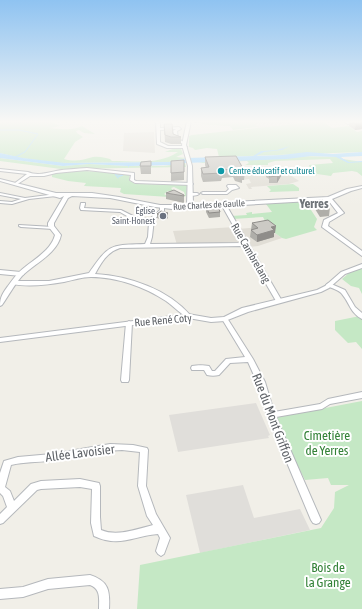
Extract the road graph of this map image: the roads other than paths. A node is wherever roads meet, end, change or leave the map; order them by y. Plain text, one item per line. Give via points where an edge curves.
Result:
1 (185, 149) edge
2 (0, 170) edge
3 (31, 175) junction
4 (0, 180) edge
5 (16, 184) junction
6 (190, 184) junction
7 (362, 186) edge
8 (231, 189) dead end
9 (203, 193) dead end
10 (0, 194) edge
11 (191, 194) junction
12 (197, 194) dead end
13 (56, 195) junction
14 (68, 196) junction
15 (329, 198) junction
16 (24, 199) junction
17 (0, 202) edge
18 (83, 204) dead end
19 (223, 204) junction
20 (190, 206) junction
21 (162, 207) junction
22 (152, 221) junction
23 (21, 226) dead end
24 (53, 228) junction
25 (246, 244) junction
26 (147, 246) junction
27 (362, 254) edge
28 (362, 266) edge
29 (0, 272) edge
30 (21, 274) junction
31 (91, 275) junction
32 (14, 283) junction
33 (329, 285) junction
34 (1, 301) edge
35 (279, 301) junction
36 (188, 316) junction
37 (362, 317) edge
38 (225, 319) junction
39 (129, 323) junction
40 (0, 340) edge
41 (250, 359) junction
42 (194, 368) dead end
43 (125, 380) dead end
44 (362, 395) edge
45 (271, 415) junction
46 (12, 508) junction
47 (0, 520) edge
48 (316, 520) dead end
49 (160, 529) junction
50 (161, 551) dead end
51 (0, 594) edge
52 (104, 609) edge

1 - 6 street
2 - 3 street
3 - 5 street
3 - 6 street via 86,170 134,173 132,180 135,182
4 - 5 street, Rue Charles de Gaulle
5 - 13 street, Rue Charles de Gaulle
6 - 11 street
7 - 15 street, Rue Charles de Gaulle
8 - 9 street via 225,193
10 - 16 street
11 - 12 street
11 - 20 street
13 - 14 street, Rue Charles de Gaulle
13 - 16 street
14 - 21 street, Rue Charles de Gaulle via 119,198
14 - 24 street via 51,224
15 - 19 street, Rue Charles de Gaulle
15 - 27 street via 341,213 326,221 325,227
16 - 17 street via 12,203
18 - 22 street via 83,209 121,211 134,218
19 - 20 street, Rue Charles de Gaulle
19 - 25 street, Rue Cambrelang
20 - 21 street, Rue Charles de Gaulle
21 - 22 street
22 - 26 street
23 - 24 street
24 - 30 street via 58,237 54,244
25 - 26 street
25 - 35 street, Rue Cambrelang
26 - 31 street via 114,247 98,262
28 - 33 street, Rue René Coty via 343,273
29 - 30 street
30 - 32 street
31 - 32 street via 46,283
31 - 36 street via 144,286 180,308
32 - 34 street
33 - 35 street, Rue René Coty via 319,291
33 - 37 street via 343,292
35 - 38 street, Rue René Coty via 245,310
36 - 38 street, Rue René Coty via 211,320
36 - 39 street, Rue René Coty
38 - 41 street, Rue du Mont Griffon
39 - 40 street, Rue René Coty
39 - 43 street
41 - 42 street via 228,361 217,373 209,373 207,368
41 - 45 street, Rue du Mont Griffon via 261,382
44 - 45 street via 328,402 322,406
45 - 48 street, Rue du Mont Griffon
46 - 47 street
46 - 49 street via 38,486 80,482 96,486 95,525 101,536 121,536
46 - 49 street, Allée Lavoisier via 7,494 0,488 7,463 85,450 135,447 144,450 142,486 152,516
49 - 50 street via 165,538
51 - 52 street via 23,592 48,584 90,580 102,586 105,596

